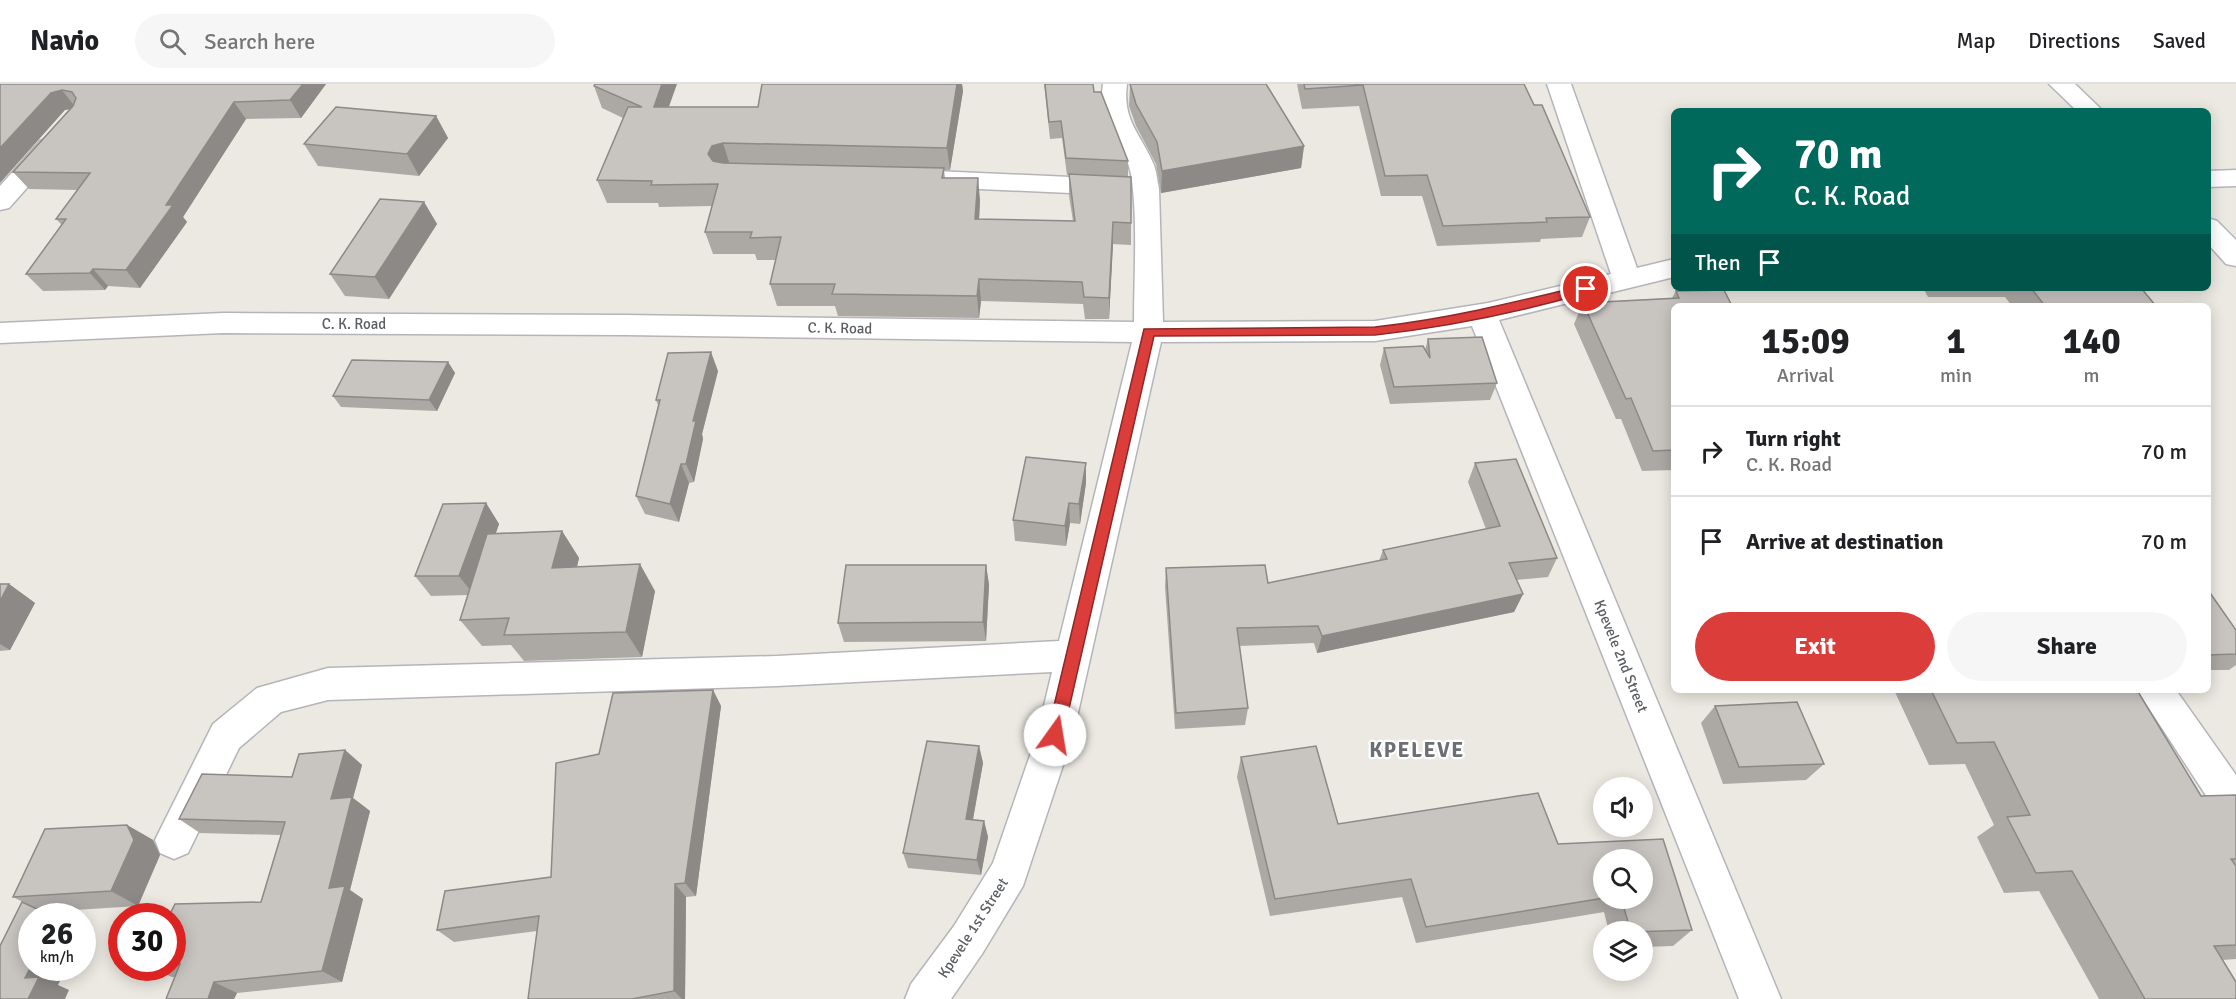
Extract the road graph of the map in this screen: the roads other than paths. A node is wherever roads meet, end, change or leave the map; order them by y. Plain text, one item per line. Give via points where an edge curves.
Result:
1 (1114, 84) edge
2 (1559, 84) edge
3 (2061, 84) edge
4 (2088, 108) edge
5 (69, 125) edge
6 (2236, 178) edge
7 (917, 179) edge
8 (2211, 180) edge
9 (1146, 189) junction
10 (0, 201) edge
11 (2211, 230) edge
12 (2236, 257) edge
13 (1671, 269) edge
14 (1628, 279) junction
15 (1482, 314) junction
16 (1149, 332) junction
17 (0, 333) edge
18 (1073, 656) junction
19 (2157, 693) edge
20 (2236, 807) edge
21 (174, 840) dead end
22 (926, 999) edge
23 (1760, 999) edge

1 - 9 street, Kpevele 1st Street via 1116,122 1142,167
2 - 14 street
3 - 4 street
5 - 10 street
6 - 8 street
7 - 9 street
9 - 16 street, Kpevele 1st Street
11 - 12 street
13 - 14 street, C. K. Road
14 - 15 street, C. K. Road
15 - 16 street, C. K. Road via 1375,331
15 - 23 street, Kpevele 2nd Street
16 - 17 street, C. K. Road via 223,323
16 - 18 street, Kpevele 1st Street
18 - 21 street via 777,671 328,684 270,699 226,736
18 - 22 street, Kpevele 1st Street via 1055,735 1009,872
19 - 20 street

